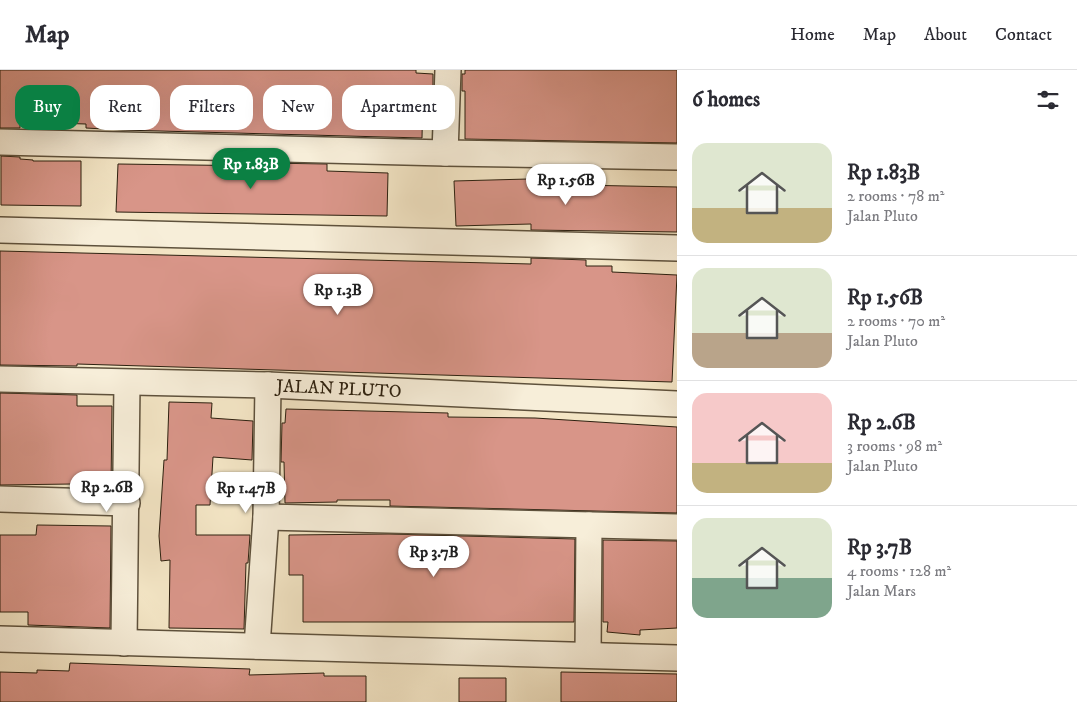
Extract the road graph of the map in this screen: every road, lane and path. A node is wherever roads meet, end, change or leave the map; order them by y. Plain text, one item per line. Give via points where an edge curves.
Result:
1 (448, 70) edge
2 (0, 142) edge
3 (445, 153) junction
4 (677, 157) edge
5 (0, 230) edge
6 (677, 248) edge
7 (0, 379) edge
8 (127, 383) junction
9 (268, 385) junction
10 (677, 404) edge
11 (0, 499) edge
12 (127, 502) junction
13 (266, 517) junction
14 (588, 525) junction
15 (677, 527) edge
16 (0, 639) edge
17 (124, 643) junction
18 (257, 646) junction
19 (588, 654) junction
20 (677, 658) edge

1 - 3 street
2 - 3 street
3 - 4 street
5 - 6 street
7 - 8 street, JALAN PLUTO
8 - 9 street, JALAN PLUTO
8 - 12 street
9 - 10 street, JALAN PLUTO
9 - 13 street
11 - 12 street
12 - 17 street
13 - 14 street
13 - 18 street
14 - 15 street
14 - 19 street
16 - 17 street
17 - 18 street
18 - 19 street
19 - 20 street

